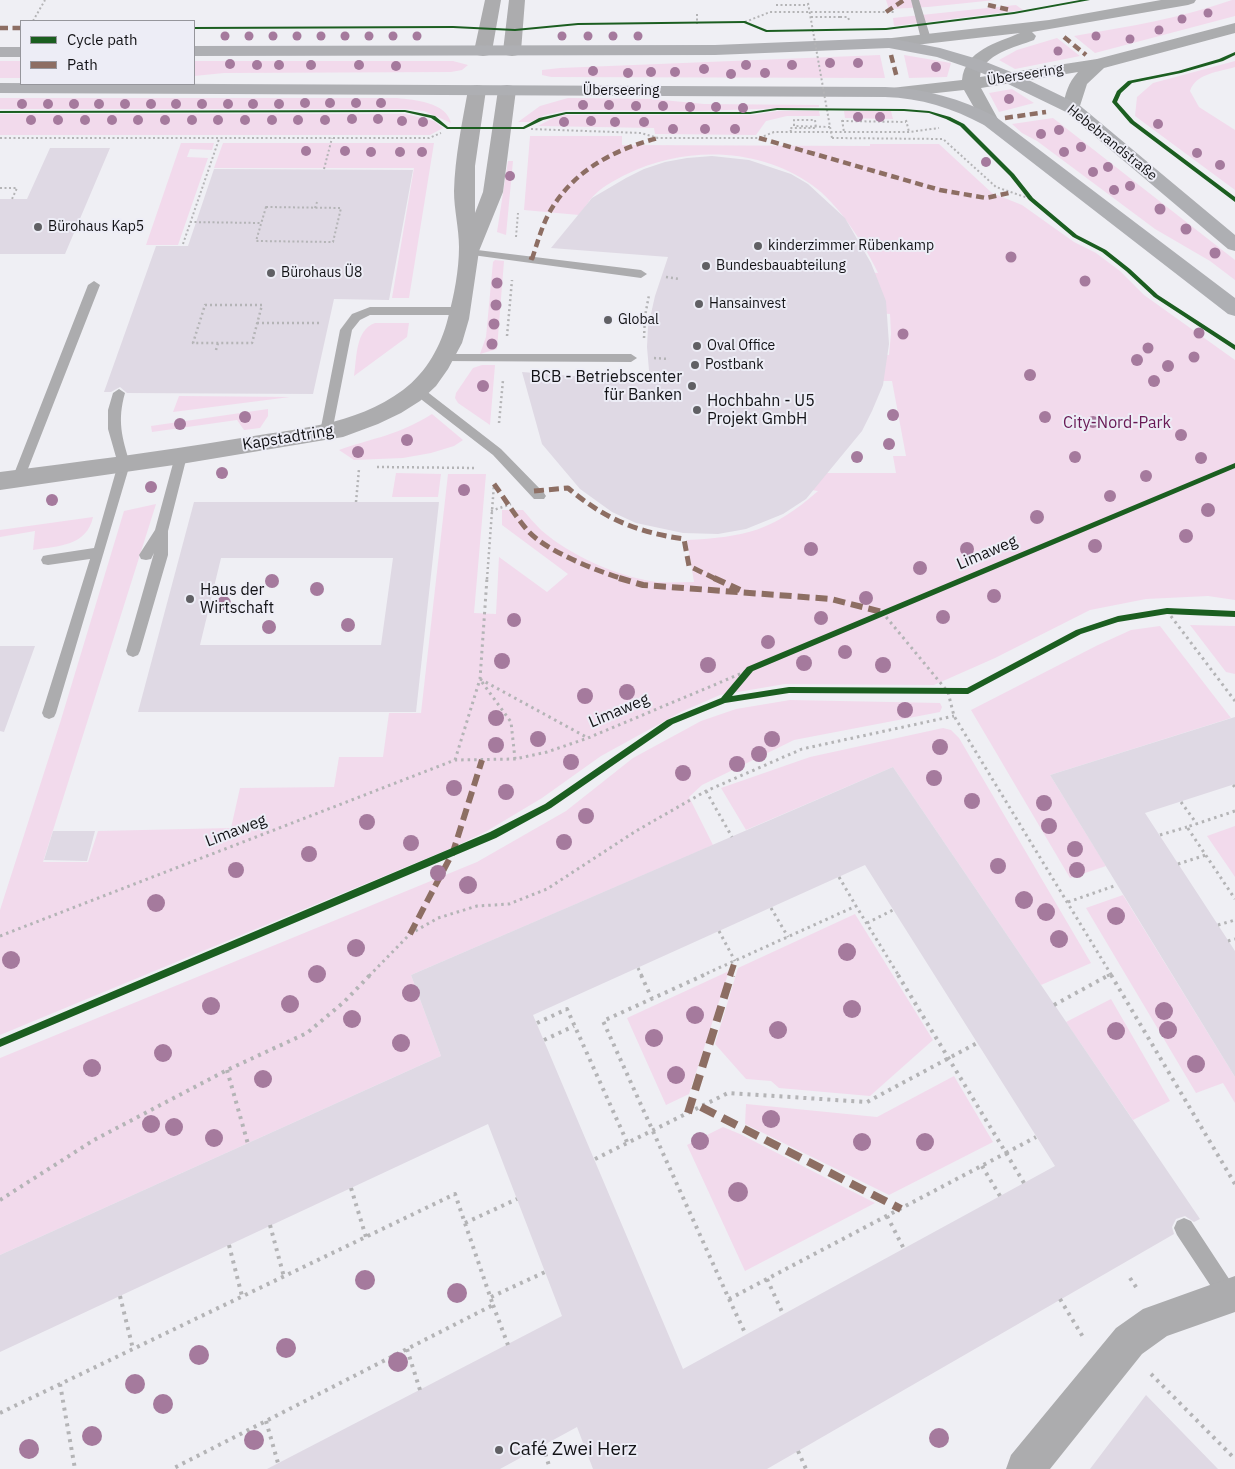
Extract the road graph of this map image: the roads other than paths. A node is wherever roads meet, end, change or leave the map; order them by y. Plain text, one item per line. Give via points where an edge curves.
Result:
1 (493, 0) edge
2 (517, 0) edge
3 (915, 0) edge
4 (1188, 0) edge
5 (1049, 25) junction
6 (1235, 28) edge
7 (926, 38) junction
8 (889, 43) junction
9 (195, 51) edge
10 (483, 51) junction
11 (512, 51) junction
12 (0, 52) edge
13 (20, 52) edge
14 (975, 64) junction
15 (1098, 64) junction
16 (1010, 78) junction
17 (971, 84) junction
18 (0, 88) edge
19 (476, 90) junction
20 (507, 90) junction
21 (900, 92) junction
22 (1072, 108) junction
23 (990, 121) junction
24 (1235, 245) edge
25 (469, 252) junction
26 (640, 274) dead end
27 (94, 285) dead end
28 (1235, 310) edge
29 (460, 311) junction
30 (445, 358) junction
31 (631, 358) dead end
32 (417, 390) junction
33 (119, 392) dead end
34 (326, 432) junction
35 (181, 456) junction
36 (124, 464) junction
37 (9, 480) edge
38 (539, 496) dead end
39 (161, 531) junction
40 (99, 552) junction
41 (146, 555) dead end
42 (48, 560) dead end
43 (133, 651) dead end
44 (49, 713) dead end
45 (1184, 1228) dead end
46 (1232, 1295) edge
47 (1025, 1469) edge

1 - 10 street
2 - 11 street
3 - 7 lane
4 - 5 street
5 - 7 street
5 - 14 street via 994,50
6 - 15 street, Überseering
7 - 8 street
8 - 11 main road via 715,50
8 - 14 main road, Hebebrandstraße
9 - 10 main road
10 - 11 main road
12 - 13 main road
14 - 16 main road, Hebebrandstraße
14 - 17 street
15 - 16 street, Überseering
15 - 22 street via 1078,81
16 - 17 street, Überseering
16 - 22 main road, Hebebrandstraße
17 - 21 street, Überseering
17 - 23 street
18 - 19 main road, Überseering
19 - 20 main road, Überseering
19 - 25 street, Kapstadtring via 464,192
20 - 21 main road, Überseering
20 - 25 street, Kapstadtring via 493,192
21 - 23 main road via 950,101
22 - 24 main road, Hebebrandstraße
23 - 28 main road
25 - 26 lane
25 - 29 street, Kapstadtring
27 - 37 lane
29 - 30 street, Kapstadtring
29 - 34 lane via 370,311 354,318 346,330
30 - 31 lane
30 - 32 street, Kapstadtring via 433,376
32 - 34 street, Kapstadtring via 394,407 366,421
32 - 38 lane via 497,452
33 - 36 lane via 114,410 114,429
34 - 35 street, Kapstadtring
35 - 36 street, Kapstadtring
35 - 39 lane
36 - 37 street, Kapstadtring
36 - 40 lane
39 - 41 lane
39 - 43 lane via 161,555
40 - 42 lane
40 - 44 lane
45 - 46 lane
46 - 47 street via 1156,1322 1128,1341

